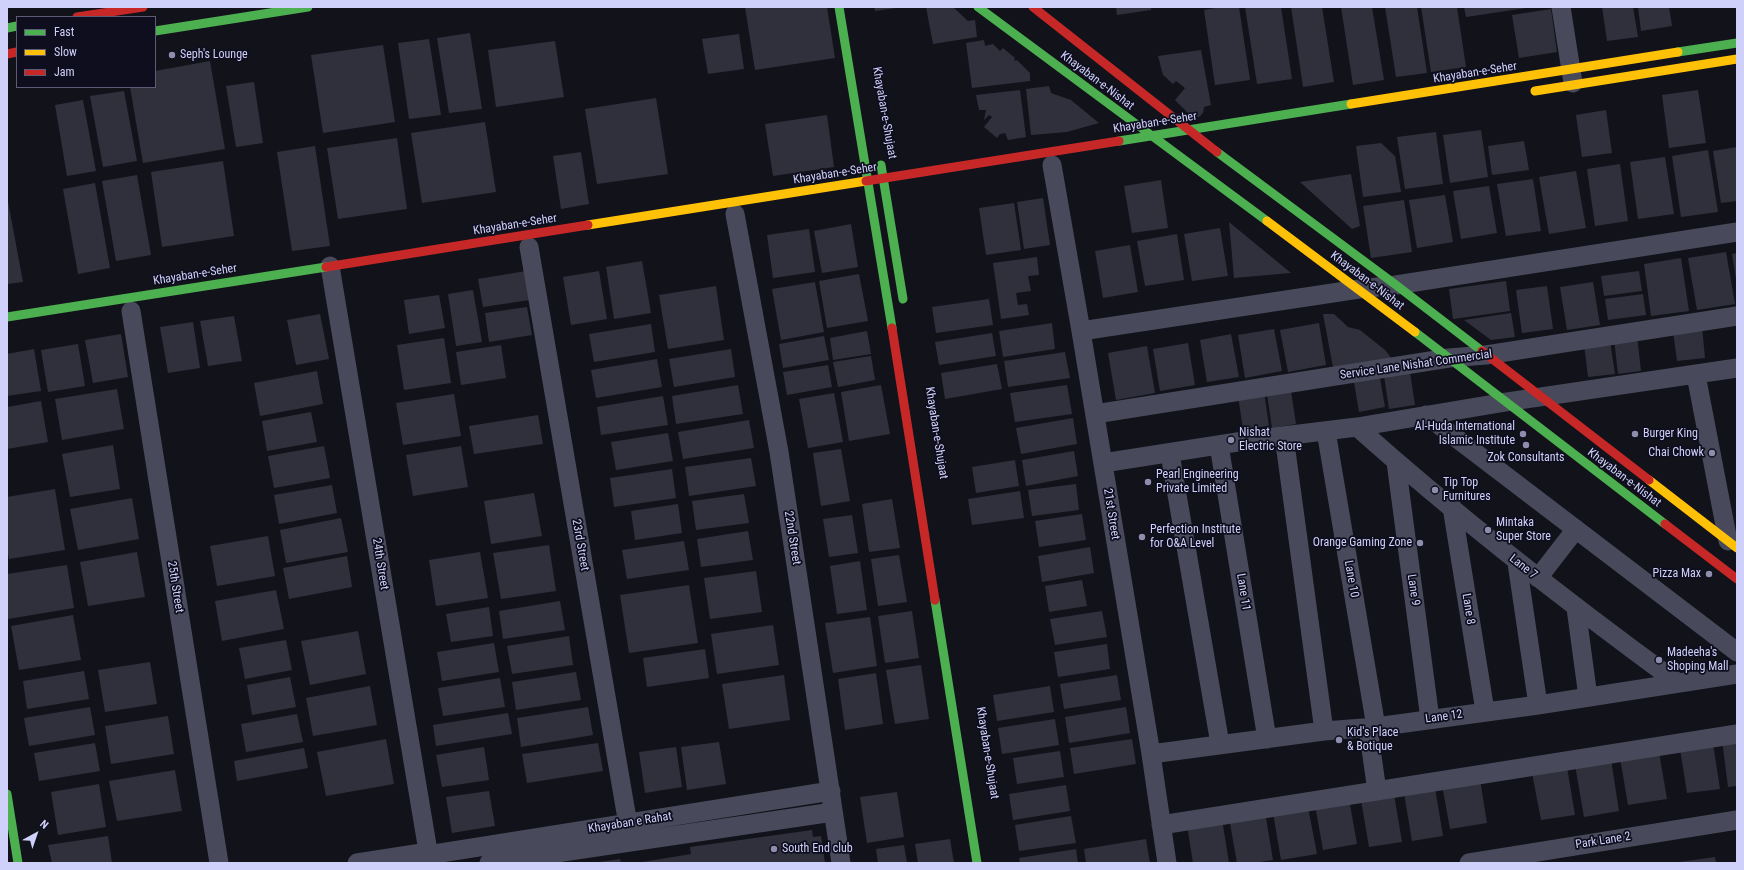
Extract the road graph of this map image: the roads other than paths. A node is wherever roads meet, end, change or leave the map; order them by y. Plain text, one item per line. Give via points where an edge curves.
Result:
1 (143, 7) edge
2 (308, 7) edge
3 (839, 7) edge
4 (978, 7) edge
5 (1033, 7) edge
6 (1561, 7) edge
7 (84, 16) edge
8 (156, 31) edge
9 (1737, 43) edge
10 (1737, 59) edge
11 (1572, 77) junction
12 (1526, 92) dead end
13 (1191, 130) junction
14 (1151, 136) junction
15 (1220, 140) dead end
16 (1204, 142) junction
17 (1167, 148) junction
18 (1152, 150) dead end
19 (879, 155) dead end
20 (1052, 165) dead end
21 (883, 178) junction
22 (868, 181) junction
23 (890, 191) junction
24 (867, 194) junction
25 (735, 214) dead end
26 (1737, 232) edge
27 (529, 247) dead end
28 (332, 276) junction
29 (1396, 286) junction
30 (1359, 289) junction
31 (904, 308) dead end
32 (131, 311) dead end
33 (1737, 316) edge
34 (7, 317) edge
35 (1081, 331) junction
36 (1486, 355) junction
37 (1449, 358) junction
38 (1737, 368) edge
39 (1696, 375) junction
40 (1542, 398) junction
41 (1506, 402) junction
42 (1095, 414) junction
43 (1426, 415) junction
44 (1357, 427) junction
45 (1326, 431) junction
46 (1284, 436) junction
47 (1219, 445) junction
48 (1170, 454) junction
49 (1396, 462) junction
50 (1103, 463) junction
51 (1452, 507) junction
52 (1576, 529) junction
53 (1732, 544) edge
54 (1517, 562) junction
55 (1538, 578) junction
56 (1737, 579) edge
57 (1576, 608) junction
58 (1737, 652) edge
59 (1737, 674) edge
60 (1678, 682) junction
61 (1588, 697) junction
62 (1538, 704) junction
63 (1485, 711) junction
64 (1430, 719) junction
65 (1372, 727) junction
66 (1324, 731) junction
67 (1737, 734) edge
68 (1267, 738) junction
69 (1220, 744) junction
70 (1151, 754) junction
71 (831, 791) junction
72 (1377, 791) junction
73 (7, 794) edge
74 (833, 812) junction
75 (1737, 820) edge
76 (628, 823) junction
77 (1161, 825) junction
78 (631, 842) junction
79 (429, 857) edge
80 (18, 863) edge
81 (219, 863) edge
82 (357, 863) edge
83 (489, 863) edge
84 (841, 863) edge
85 (977, 863) edge
86 (1167, 863) edge
87 (1469, 863) edge

1 - 7 street
2 - 8 street
3 - 22 street
4 - 14 street, Khayaban-e-Nishat
5 - 13 street, Khayaban-e-Nishat
6 - 11 street
9 - 11 street, Khayaban-e-Seher
10 - 11 street, Khayaban-e-Seher
11 - 12 street, Khayaban-e-Seher
11 - 13 street, Khayaban-e-Seher
13 - 14 street, Khayaban-e-Seher
13 - 16 street, Khayaban-e-Nishat
14 - 17 street, Khayaban-e-Nishat
14 - 21 street, Khayaban-e-Seher
15 - 16 street
16 - 17 street
16 - 29 street, Khayaban-e-Nishat
17 - 18 street
17 - 30 street, Khayaban-e-Nishat
19 - 21 street, Khayaban-e-Shujaat
20 - 35 street, 21st Street
21 - 22 street, Khayaban-e-Seher
21 - 23 street, Khayaban-e-Shujaat
22 - 24 street
22 - 28 street, Khayaban-e-Seher
23 - 24 street, Khayaban-e-Seher
23 - 31 street, Khayaban-e-Shujaat
24 - 85 street
25 - 71 street, 22nd Street via 779,452
26 - 29 street
27 - 76 street, 23rd Street
28 - 34 street, Khayaban-e-Seher
28 - 79 street, 24th Street
29 - 30 street
29 - 36 street, Khayaban-e-Nishat
30 - 35 street
30 - 37 street, Khayaban-e-Nishat
32 - 81 street, 25th Street
33 - 36 street, Service Lane Nishat Commercial
35 - 42 street, 21st Street
36 - 37 street, Service Lane Nishat Commercial
36 - 40 street, Khayaban-e-Nishat
37 - 41 street, Khayaban-e-Nishat
37 - 42 street, Service Lane Nishat Commercial
38 - 39 street
39 - 40 street
39 - 53 street
40 - 41 street
40 - 53 street, Khayaban-e-Nishat
41 - 43 street
41 - 56 street, Khayaban-e-Nishat
42 - 50 street, 21st Street
43 - 44 street
43 - 52 street
44 - 45 street
44 - 49 street, Lane 7
45 - 46 street
45 - 65 street, Lane 10
46 - 47 street
46 - 66 street
47 - 48 street
47 - 68 street, Lane 11
48 - 50 street
48 - 69 street
49 - 51 street, Lane 7
49 - 64 street, Lane 9
50 - 70 street, 21st Street
51 - 54 street, Lane 7
51 - 63 street, Lane 8
52 - 55 street
52 - 58 street
54 - 55 street, Lane 7
54 - 62 street
55 - 57 street, Lane 7
57 - 60 street, Lane 7
57 - 61 street
59 - 60 street, Lane 12
60 - 61 street, Lane 12
61 - 62 street, Lane 12
62 - 63 street, Lane 12
63 - 64 street, Lane 12
64 - 65 street, Lane 12
65 - 66 street, Lane 12
65 - 72 street, Lane 10
66 - 68 street, Lane 12
67 - 72 street
68 - 69 street, Lane 12
69 - 70 street, Lane 12
70 - 77 street, 21st Street
71 - 74 street, 22nd Street
71 - 76 street, Khayaban e Rahat
72 - 77 street
73 - 80 street
74 - 78 street, Khayaban e Rahat
74 - 84 street, 22nd Street
75 - 87 street, Park Lane 2
76 - 78 street, 23rd Street
76 - 79 street, Khayaban e Rahat
77 - 86 street, 21st Street
78 - 83 street, Khayaban e Rahat
79 - 82 street, Khayaban e Rahat

